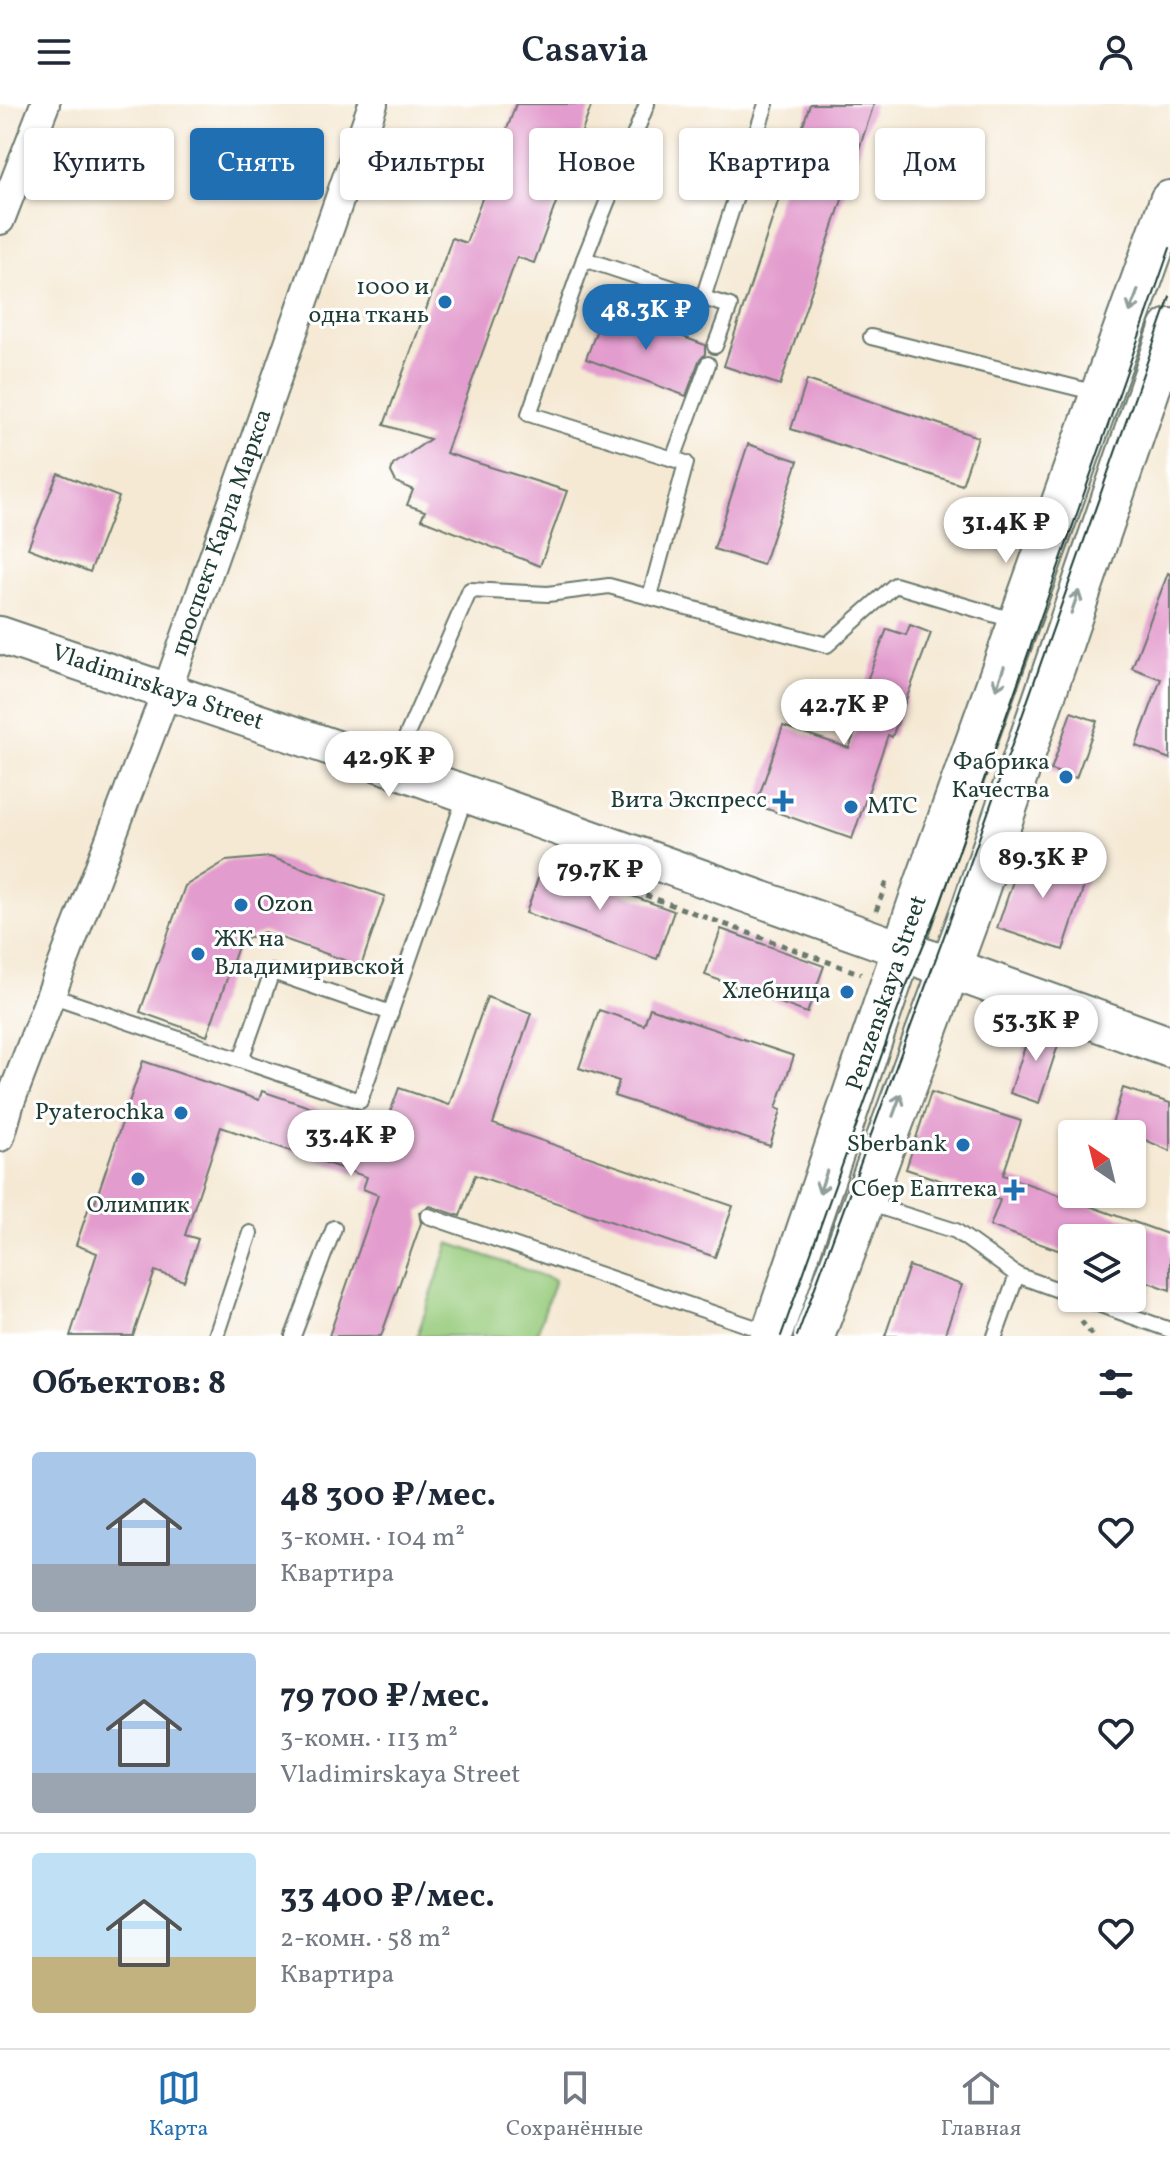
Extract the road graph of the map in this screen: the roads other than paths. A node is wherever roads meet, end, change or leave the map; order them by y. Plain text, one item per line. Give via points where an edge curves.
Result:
1 (45, 104) edge
2 (373, 104) edge
3 (647, 104) edge
4 (766, 104) edge
5 (1170, 201) edge
6 (0, 220) edge
7 (584, 259) junction
8 (703, 298) junction
9 (1170, 329) edge
10 (871, 337) dead end
11 (715, 346) dead end
12 (708, 364) dead end
13 (1101, 394) junction
14 (673, 459) junction
15 (650, 596) junction
16 (1020, 622) junction
17 (0, 635) edge
18 (166, 693) junction
19 (393, 768) junction
20 (466, 794) junction
21 (897, 966) junction
22 (949, 967) junction
23 (50, 995) junction
24 (391, 1013) junction
25 (1170, 1047) edge
26 (241, 1060) junction
27 (0, 1137) edge
28 (861, 1201) junction
29 (428, 1216) dead end
30 (334, 1228) dead end
31 (250, 1233) dead end
32 (1017, 1275) junction
33 (1058, 1290) edge
34 (1120, 1312) edge
35 (1170, 1330) edge
36 (771, 1335) edge
37 (216, 1336) edge
38 (293, 1336) edge
39 (814, 1336) edge
40 (995, 1336) edge

1 - 6 street
2 - 18 street, проспект Карла Маркса
3 - 7 lane
4 - 8 lane
5 -> 13 main road, Penzenskaya Street
7 - 8 lane
7 - 14 lane via 529,414
8 - 11 lane via 730,306
22 -> 9 main road, Penzenskaya Street
10 - 13 lane
12 - 14 lane
13 - 16 main road, Penzenskaya Street
14 - 15 lane via 686,463
15 - 16 lane via 827,645 895,585
15 - 19 lane via 609,586 548,594 470,590
16 -> 21 main road, Penzenskaya Street
17 - 18 street, Vladimirskaya Street
18 - 19 street, Vladimirskaya Street
18 - 23 street, проспект Карла Маркса
19 - 20 street, Vladimirskaya Street
20 - 21 street, Vladimirskaya Street
20 - 24 lane
21 - 22 main road
21 -> 36 main road, Penzenskaya Street
22 - 25 main road
28 -> 22 main road, Penzenskaya Street
23 - 26 lane
23 - 27 street, проспект Карла Маркса
24 - 26 lane via 272,972
24 - 26 lane via 360,1101
28 - 32 lane via 956,1231
28 - 39 main road, Penzenskaya Street
29 - 36 lane
30 - 38 lane
31 - 37 lane
32 - 33 lane
32 - 40 lane
34 - 35 lane

